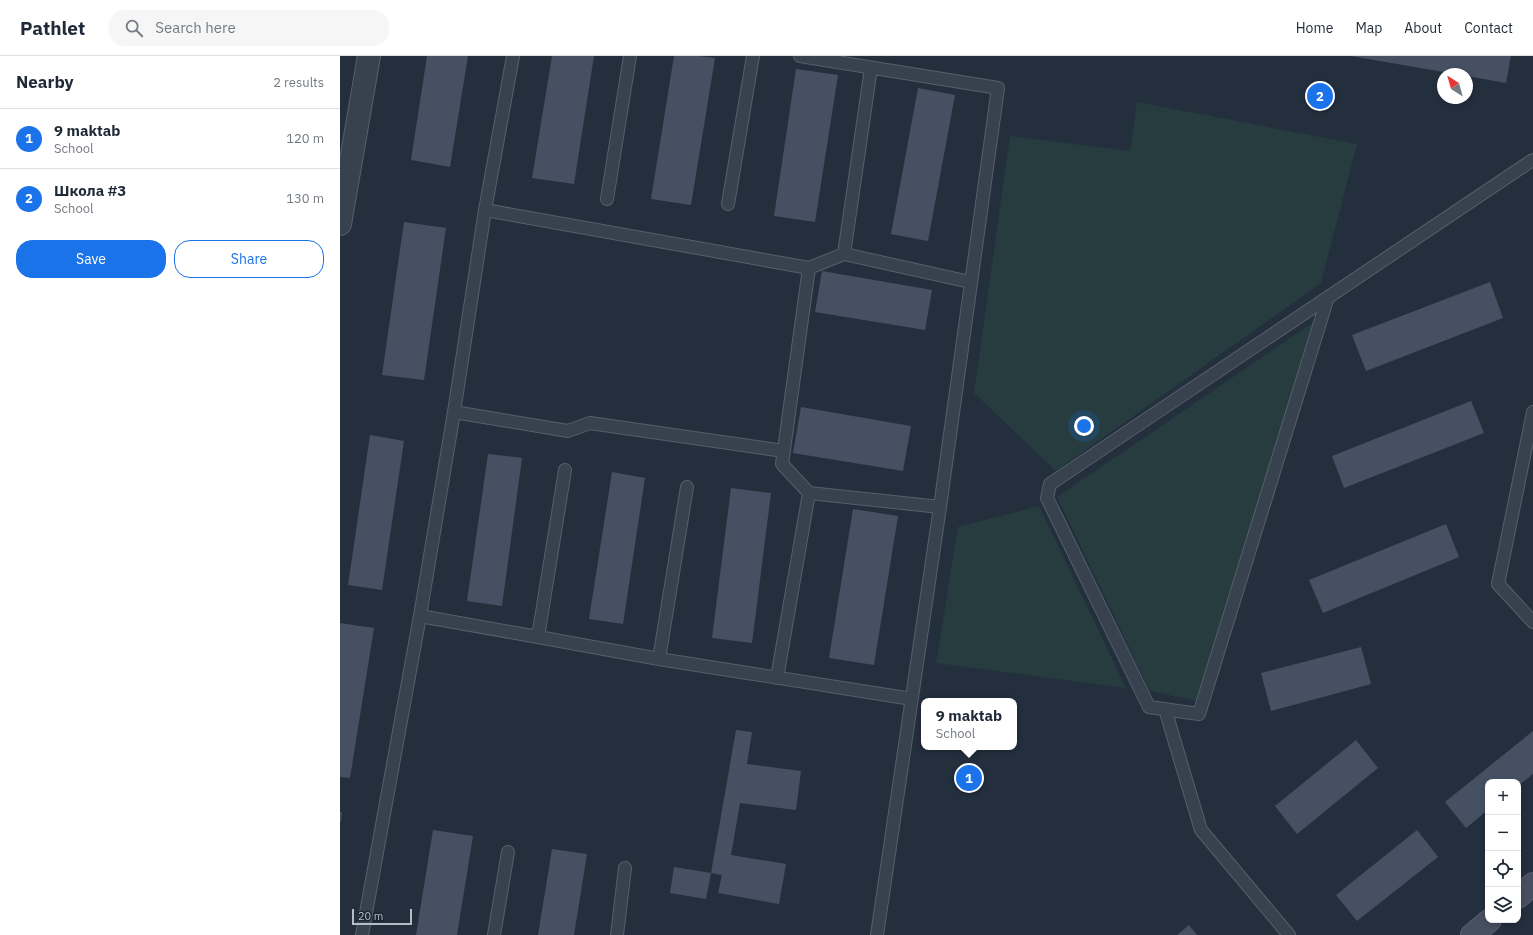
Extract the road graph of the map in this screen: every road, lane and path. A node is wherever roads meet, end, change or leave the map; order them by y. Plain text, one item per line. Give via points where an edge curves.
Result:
1 (369, 56) edge
2 (513, 56) edge
3 (630, 56) edge
4 (753, 56) edge
5 (800, 56) edge
6 (871, 68) junction
7 (1533, 160) edge
8 (607, 200) dead end
9 (728, 204) dead end
10 (485, 210) junction
11 (340, 224) edge
12 (844, 254) junction
13 (809, 268) junction
14 (970, 282) junction
15 (1328, 297) junction
16 (454, 412) junction
17 (1533, 412) edge
18 (784, 451) junction
19 (565, 470) dead end
20 (687, 487) dead end
21 (809, 493) junction
22 (940, 507) junction
23 (420, 616) junction
24 (1533, 622) edge
25 (538, 637) junction
26 (658, 659) junction
27 (777, 678) junction
28 (912, 699) junction
29 (1165, 709) junction
30 (508, 852) dead end
31 (625, 868) dead end
32 (1533, 884) edge
33 (1521, 894) edge
34 (1486, 923) edge
35 (362, 935) edge
36 (494, 935) edge
37 (617, 935) edge
38 (877, 935) edge
39 (1289, 935) edge
40 (1472, 935) edge

1 - 11 street
2 - 10 lane
3 - 8 lane
4 - 9 lane
5 - 6 lane
6 - 12 lane
6 - 14 lane via 998,88
7 - 15 lane
10 - 13 lane
10 - 16 lane
12 - 13 lane
12 - 14 lane
13 - 18 lane
14 - 22 lane
15 - 29 lane via 1199,714
15 - 29 lane via 1050,484 1047,498 1149,707
16 - 18 lane via 568,431 590,423
16 - 23 lane
17 - 24 lane via 1498,584
18 - 21 lane via 782,464
19 - 25 lane
20 - 26 lane
21 - 22 lane
21 - 27 lane
22 - 28 lane
23 - 25 lane
23 - 35 lane
25 - 26 lane
26 - 27 lane
27 - 28 lane
28 - 38 lane
29 - 39 lane via 1201,830
30 - 36 lane
31 - 37 lane
32 - 33 main road
34 - 40 main road

